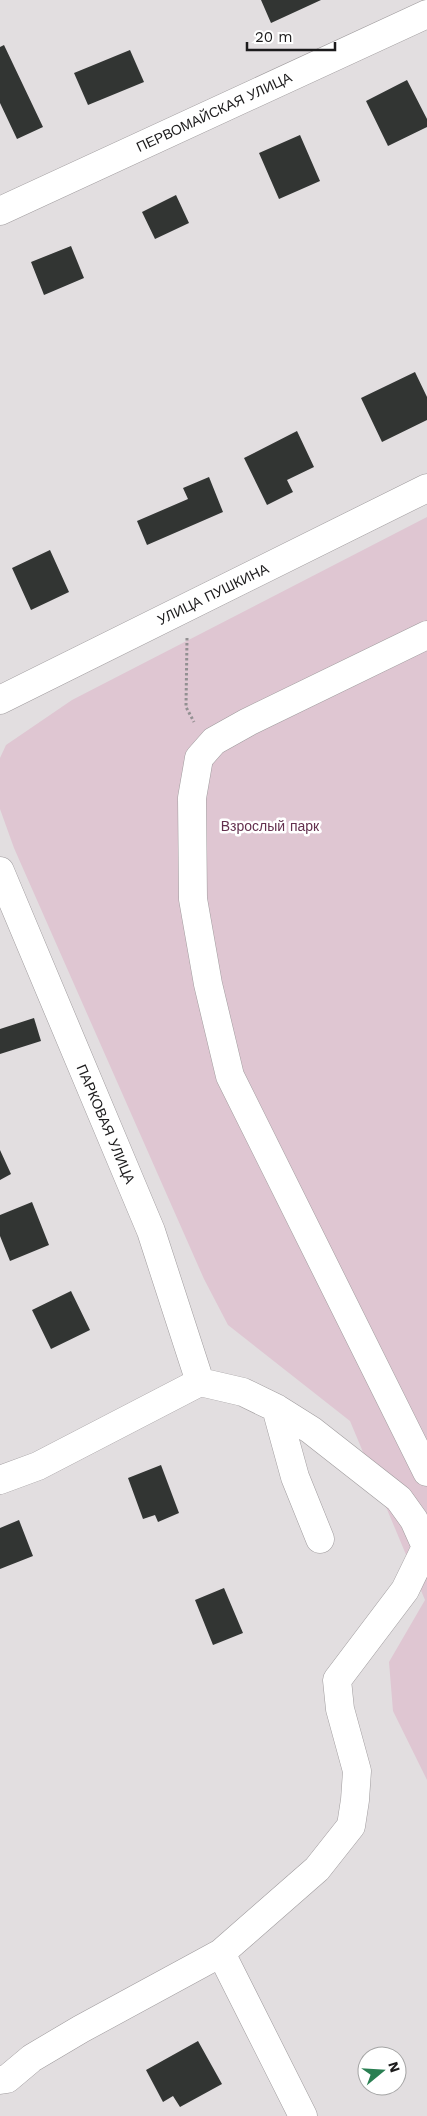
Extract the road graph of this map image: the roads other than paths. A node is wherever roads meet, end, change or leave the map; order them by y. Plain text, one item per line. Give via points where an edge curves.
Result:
1 (427, 14) edge
2 (0, 211) edge
3 (427, 488) edge
4 (427, 636) edge
5 (0, 700) edge
6 (0, 871) edge
7 (200, 1382) junction
8 (276, 1408) junction
9 (427, 1472) edge
10 (0, 1480) edge
11 (320, 1539) dead end
12 (426, 1549) edge
13 (221, 1952) junction
14 (0, 2080) edge
15 (303, 2116) edge

1 - 2 street, ПЕРВОМАЙСКАЯ УЛИЦА
3 - 5 street, УЛИЦА ПУШКИНА
4 - 9 street via 214,741 200,758 192,798 193,899 208,984 230,1076
6 - 7 street, ПАРКОВАЯ УЛИЦА via 151,1231
7 - 8 street via 243,1392
7 - 10 street via 38,1466
8 - 11 street via 295,1477
8 - 12 street via 311,1430 400,1499 414,1520
12 - 13 street via 405,1590 337,1680 340,1709 357,1771 351,1826 317,1869
13 - 14 street via 81,2029 32,2058 7,2079
13 - 15 street

